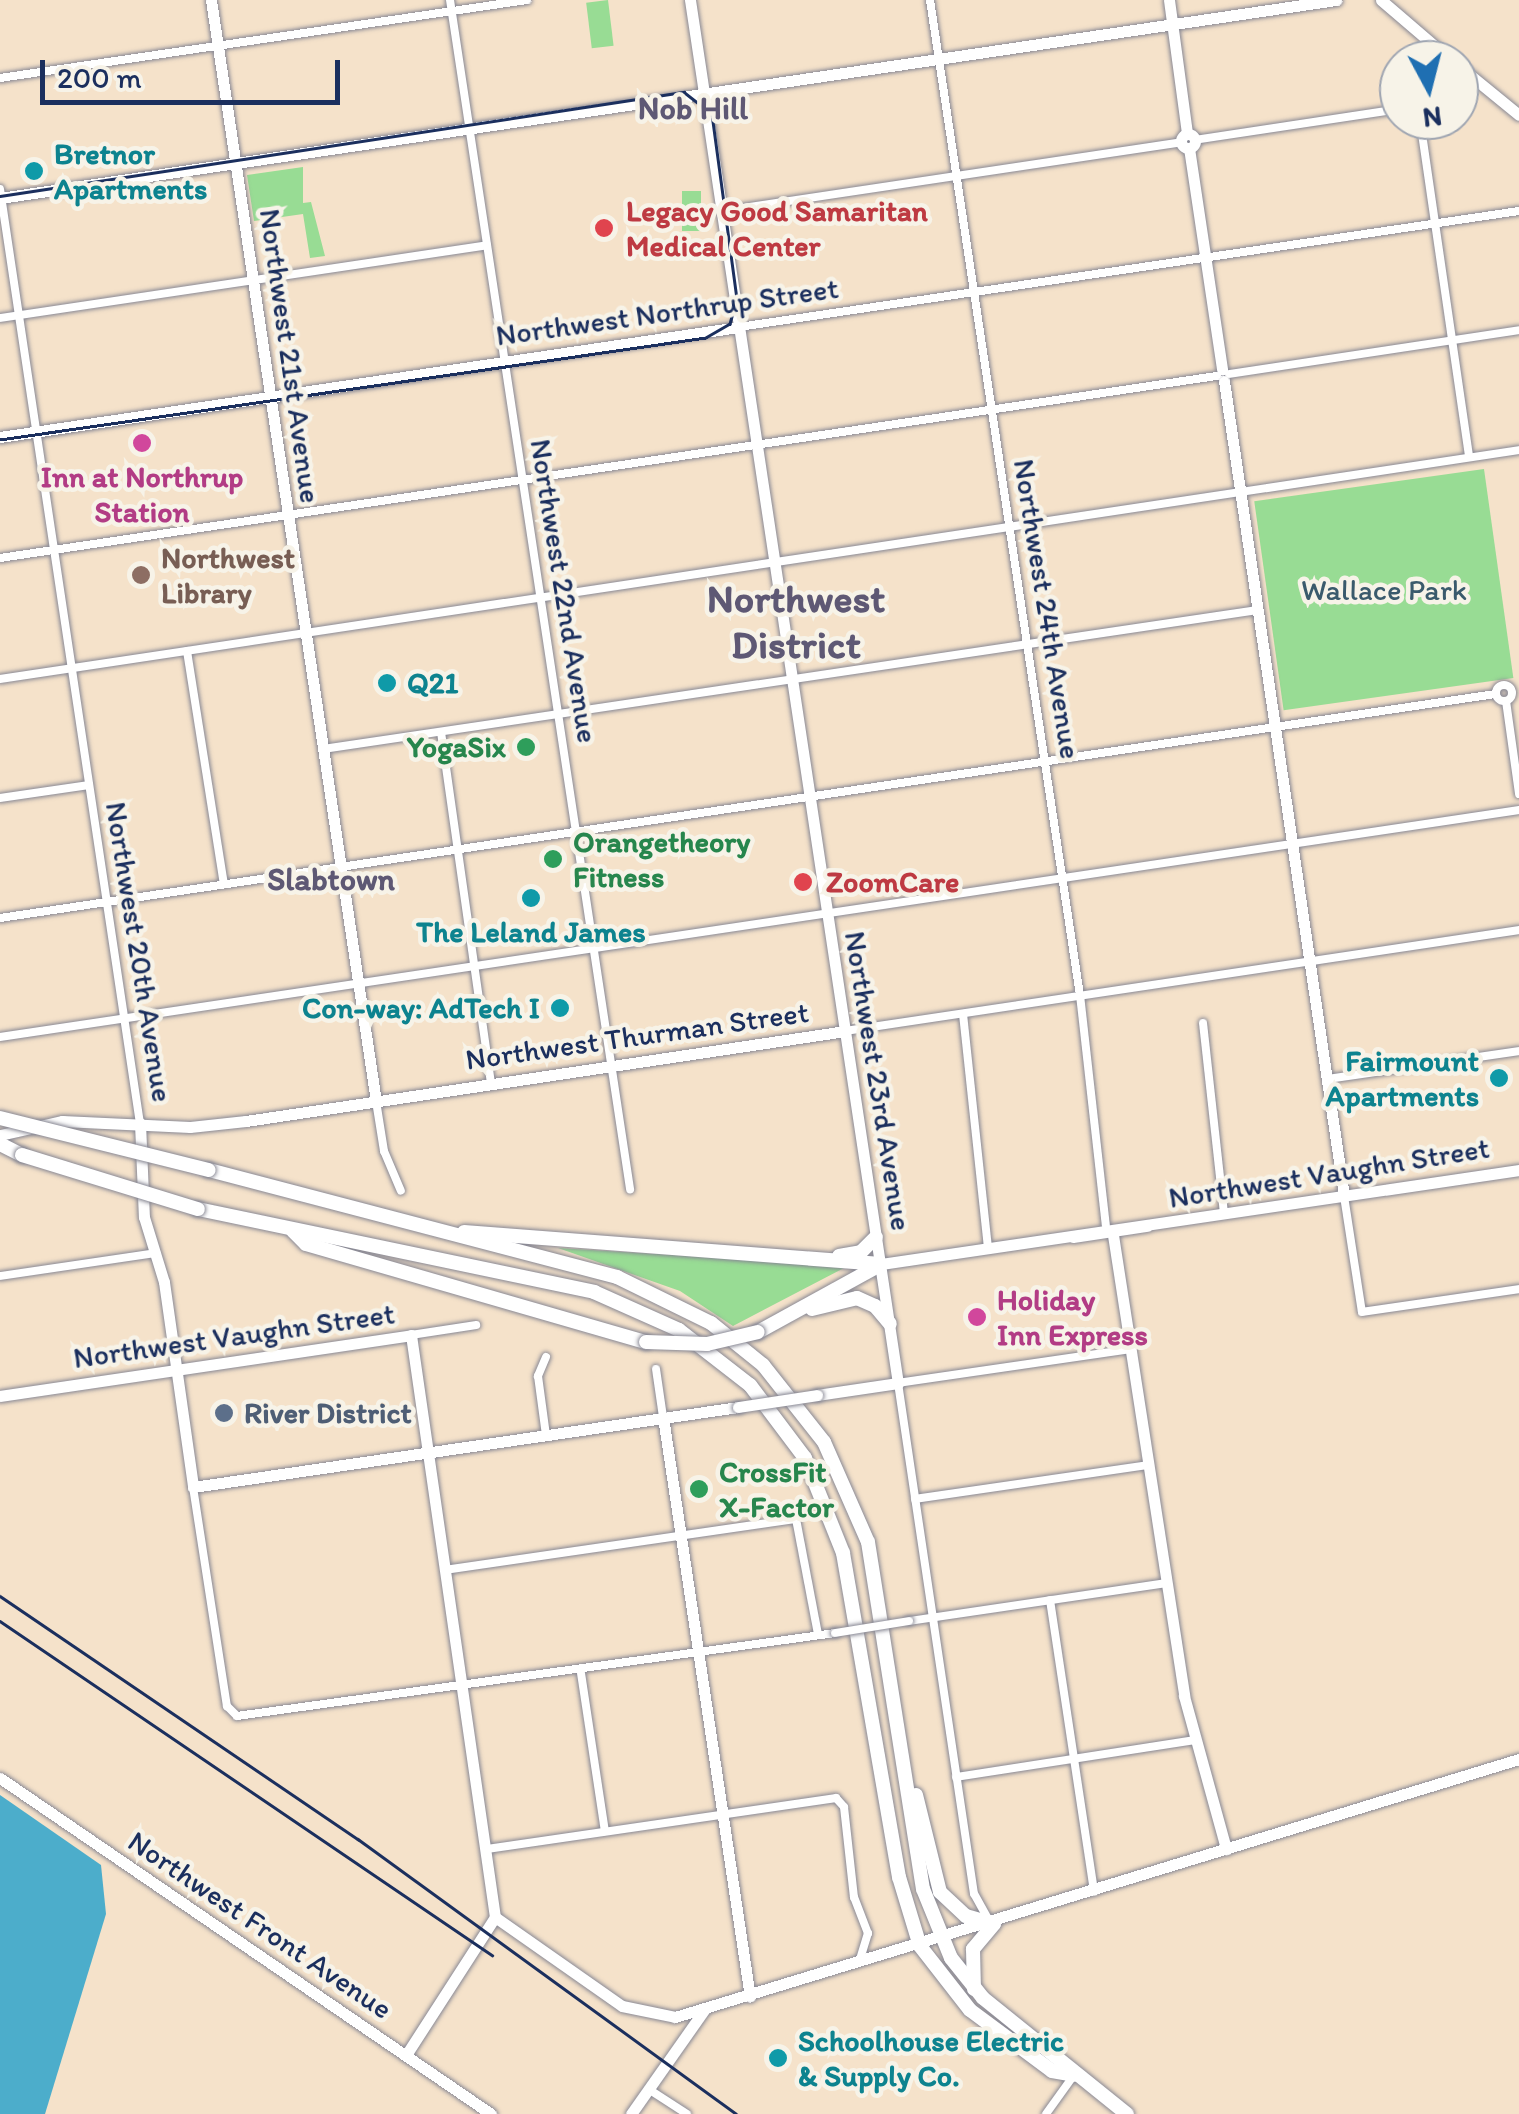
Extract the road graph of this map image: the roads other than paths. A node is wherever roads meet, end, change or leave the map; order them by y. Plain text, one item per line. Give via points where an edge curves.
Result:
1 (211, 0) edge
2 (450, 0) edge
3 (527, 0) edge
4 (690, 0) edge
5 (930, 0) edge
6 (1169, 0) edge
7 (1336, 0) edge
8 (1381, 0) edge
9 (1290, 4) edge
10 (451, 11) junction
11 (1172, 24) junction
12 (1428, 40) edge
13 (218, 46) junction
14 (939, 58) junction
15 (0, 78) edge
16 (1479, 82) edge
17 (704, 93) junction
18 (1379, 112) edge
19 (1519, 115) edge
20 (469, 128) junction
21 (1423, 140) edge
22 (1188, 141) junction
23 (236, 162) junction
24 (957, 176) junction
25 (0, 189) edge
26 (1, 198) edge
27 (722, 210) junction
28 (1519, 211) edge
29 (1435, 223) junction
30 (486, 245) junction
31 (1205, 258) junction
32 (253, 280) junction
33 (975, 292) junction
34 (18, 315) junction
35 (0, 318) edge
36 (739, 327) junction
37 (1519, 330) edge
38 (1453, 340) junction
39 (504, 361) junction
40 (1223, 375) junction
41 (270, 398) junction
42 (992, 409) junction
43 (36, 432) junction
44 (0, 437) edge
45 (757, 445) junction
46 (1519, 450) edge
47 (1469, 454) junction
48 (522, 480) junction
49 (1239, 492) junction
50 (288, 514) junction
51 (1010, 528) junction
52 (55, 550) junction
53 (0, 558) edge
54 (774, 562) junction
55 (540, 596) junction
56 (1258, 610) junction
57 (306, 633) junction
58 (1027, 645) junction
59 (187, 651) junction
60 (72, 668) junction
61 (0, 679) edge
62 (792, 680) junction
63 (1515, 691) edge
64 (1496, 694) junction
65 (1506, 700) junction
66 (558, 715) junction
67 (1274, 726) junction
68 (442, 732) junction
69 (323, 750) junction
70 (1044, 760) junction
71 (89, 785) junction
72 (1519, 794) edge
73 (810, 797) junction
74 (0, 798) edge
75 (1519, 810) edge
76 (575, 831) junction
77 (1292, 844) junction
78 (460, 848) junction
79 (341, 866) junction
80 (1062, 879) junction
81 (224, 884) junction
82 (107, 901) junction
83 (827, 914) junction
84 (0, 918) edge
85 (1519, 930) edge
86 (592, 948) junction
87 (1309, 961) junction
88 (475, 966) junction
89 (358, 984) junction
90 (1080, 995) junction
91 (963, 1014) junction
92 (124, 1018) junction
93 (1203, 1023) dead end
94 (844, 1031) junction
95 (0, 1038) edge
96 (1519, 1050) edge
97 (610, 1066) junction
98 (1328, 1078) junction
99 (491, 1083) junction
100 (376, 1101) junction
101 (0, 1118) edge
102 (140, 1123) junction
103 (0, 1135) edge
104 (0, 1148) edge
105 (1519, 1170) edge
106 (630, 1189) dead end
107 (401, 1190) dead end
108 (1344, 1196) junction
109 (1224, 1214) junction
110 (292, 1230) junction
111 (1110, 1231) junction
112 (464, 1232) junction
113 (876, 1237) junction
114 (988, 1250) junction
115 (156, 1253) junction
116 (735, 1253) junction
117 (881, 1264) junction
118 (0, 1276) edge
119 (1519, 1289) edge
120 (782, 1319) junction
121 (890, 1324) junction
122 (476, 1325) dead end
123 (411, 1335) junction
124 (1131, 1349) junction
125 (546, 1357) dead end
126 (656, 1369) dead end
127 (176, 1370) junction
128 (898, 1383) junction
129 (0, 1396) edge
130 (662, 1417) junction
131 (546, 1435) junction
132 (428, 1452) junction
133 (1150, 1465) junction
134 (193, 1487) junction
135 (916, 1498) junction
136 (680, 1535) junction
137 (446, 1570) junction
138 (1166, 1582) junction
139 (1050, 1600) junction
140 (933, 1617) junction
141 (818, 1634) junction
142 (698, 1654) junction
143 (581, 1673) junction
144 (464, 1689) junction
145 (1196, 1740) junction
146 (1519, 1759) edge
147 (1074, 1760) junction
148 (956, 1777) junction
149 (0, 1778) edge
150 (908, 1782) junction
151 (722, 1814) junction
152 (604, 1832) junction
153 (487, 1849) junction
154 (1226, 1849) junction
155 (1094, 1892) junction
156 (496, 1918) junction
157 (994, 1924) junction
158 (942, 1940) junction
159 (920, 1946) junction
160 (854, 1966) junction
161 (974, 1990) junction
162 (750, 1996) junction
163 (704, 2010) junction
164 (406, 2055) junction
165 (1074, 2075) junction
166 (650, 2090) junction
167 (491, 2114) edge
168 (632, 2114) edge
169 (686, 2114) edge
170 (1046, 2114) edge
171 (1127, 2114) edge

1 - 13 street, Northwest 21st Avenue
2 - 10 street, Northwest 22nd Avenue
3 - 10 street
4 - 17 street, Northwest 23rd Avenue
5 - 14 street, Northwest 24th Avenue
6 - 11 street
7 - 9 street
8 - 12 street
9 - 11 street
10 - 13 street
10 - 20 street, Northwest 22nd Avenue
11 - 14 street
11 - 22 street
13 - 15 street
13 - 23 street, Northwest 21st Avenue
14 - 17 street
14 - 24 street, Northwest 24th Avenue
16 - 19 street
17 - 20 street
17 - 27 street, Northwest 23rd Avenue
18 - 22 street
20 - 23 street
20 - 30 street, Northwest 22nd Avenue
21 - 29 street
22 - 24 street
22 - 31 street
23 - 26 street
23 - 32 street, Northwest 21st Avenue
24 - 27 street
24 - 33 street, Northwest 24th Avenue
25 - 26 street, Northwest 20th Avenue
26 - 34 street, Northwest 20th Avenue
27 - 36 street, Northwest 23rd Avenue
28 - 29 street, Northwest Northrup Street
29 - 31 street, Northwest Northrup Street
29 - 38 street
30 - 32 street
30 - 39 street, Northwest 22nd Avenue
31 - 33 street, Northwest Northrup Street
31 - 40 street
32 - 34 street
32 - 41 street, Northwest 21st Avenue
33 - 36 street, Northwest Northrup Street
33 - 42 street, Northwest 24th Avenue
34 - 35 street
34 - 43 street, Northwest 20th Avenue
36 - 39 street, Northwest Northrup Street
36 - 45 street, Northwest 23rd Avenue
37 - 38 street
38 - 40 street
38 - 47 street
39 - 41 street, Northwest Northrup Street
39 - 48 street, Northwest 22nd Avenue
40 - 42 street
40 - 49 street
41 - 43 street, Northwest Northrup Street
41 - 50 street, Northwest 21st Avenue
42 - 45 street
42 - 51 street, Northwest 24th Avenue
43 - 44 street, Northwest Northrup Street
43 - 52 street, Northwest 20th Avenue
45 - 48 street
45 - 54 street, Northwest 23rd Avenue
46 - 47 street
47 - 49 street
48 - 50 street
48 - 55 street, Northwest 22nd Avenue
49 - 51 street
49 - 56 street
50 - 52 street
50 - 57 street, Northwest 21st Avenue
51 - 54 street
51 - 58 street, Northwest 24th Avenue
52 - 53 street
52 - 60 street, Northwest 20th Avenue
54 - 55 street
54 - 62 street, Northwest 23rd Avenue
55 - 57 street
55 - 66 street, Northwest 22nd Avenue
56 - 58 street
56 - 67 street
57 - 59 street
57 - 69 street, Northwest 21st Avenue
58 - 62 street
58 - 70 street, Northwest 24th Avenue
59 - 60 street
59 - 81 street
60 - 61 street
60 - 71 street, Northwest 20th Avenue
62 - 66 street
62 - 73 street, Northwest 23rd Avenue
63 - 64 street via 1501,686
63 - 65 street
64 - 65 street
64 - 67 street
65 - 72 street
66 - 68 street
66 - 76 street, Northwest 22nd Avenue
67 - 70 street
67 - 77 street
68 - 69 street
68 - 78 street
69 - 79 street, Northwest 21st Avenue
70 - 73 street
70 - 80 street, Northwest 24th Avenue
71 - 74 street
71 - 82 street, Northwest 20th Avenue
73 - 76 street
73 - 83 street, Northwest 23rd Avenue
75 - 77 street
76 - 78 street
76 - 86 street, Northwest 22nd Avenue
77 - 80 street
77 - 87 street
78 - 79 street
78 - 88 street
79 - 81 street
79 - 89 street, Northwest 21st Avenue
80 - 83 street
80 - 90 street, Northwest 24th Avenue
81 - 82 street
82 - 84 street
82 - 92 street, Northwest 20th Avenue
83 - 86 street
83 - 94 street, Northwest 23rd Avenue
85 - 87 street, Northwest Thurman Street
86 - 88 street
86 - 97 street, Northwest 22nd Avenue
87 - 90 street, Northwest Thurman Street
87 - 98 street
88 - 89 street
88 - 99 street
89 - 92 street
89 - 100 street, Northwest 21st Avenue
90 - 91 street, Northwest Thurman Street
90 - 111 street, Northwest 24th Avenue
91 - 94 street, Northwest Thurman Street
91 - 114 street
92 - 95 street
92 - 102 street, Northwest 20th Avenue
93 - 109 street
94 - 97 street, Northwest Thurman Street
94 - 113 street, Northwest 23rd Avenue
96 - 98 street
97 - 99 street, Northwest Thurman Street
97 - 106 street, Northwest 22nd Avenue
98 - 108 street
99 - 100 street, Northwest Thurman Street
100 - 102 street, Northwest Thurman Street via 201,1127
100 - 107 street, Northwest 21st Avenue via 384,1151
101 - 112 highway, bridge
102 - 103 street, Northwest Thurman Street via 62,1121
102 - 115 street, Northwest 20th Avenue via 142,1202
104 - 110 highway, bridge via 198,1209
105 - 108 street, Northwest Vaughn Street
108 - 109 street, Northwest Vaughn Street
108 - 119 street via 1362,1312
109 - 111 street, Northwest Vaughn Street
110 - 120 highway, bridge via 324,1250 646,1342 708,1344
110 - 159 highway via 594,1292 679,1330 750,1385 805,1458 834,1526 853,1597 901,1891
111 - 114 street, Northwest Vaughn Street
111 - 124 street, Northwest 24th Avenue
112 - 116 highway
112 - 150 highway via 673,1300 735,1341 790,1395 839,1469 868,1542
113 - 116 highway via 848,1256
113 - 117 street, Northwest 23rd Avenue
114 - 117 street, Northwest Vaughn Street
115 - 118 street
115 - 127 street, Northwest 20th Avenue
116 - 117 highway
117 - 120 highway
117 - 121 street, Northwest 23rd Avenue
120 - 121 highway via 847,1298 875,1306
121 - 128 street, Northwest 23rd Avenue
122 - 123 street, Northwest Vaughn Street
123 - 127 street, Northwest Vaughn Street
123 - 132 street
124 - 128 street
124 - 133 street, Northwest 24th Avenue
125 - 131 street via 538,1376
126 - 130 street
127 - 129 street, Northwest Vaughn Street
127 - 134 street, Northwest 20th Avenue
128 - 130 street, bridge
128 - 135 street, Northwest 23rd Avenue
130 - 131 street
130 - 136 street
131 - 132 street
132 - 134 street
132 - 137 street
133 - 135 street
133 - 138 street, Northwest 24th Avenue
134 - 144 street, Northwest 20th Avenue via 227,1706 237,1716
135 - 140 street, Northwest 23rd Avenue
136 - 137 street
136 - 141 street via 796,1518
136 - 142 street
137 - 144 street
138 - 139 street
138 - 145 street, Northwest 24th Avenue
139 - 140 street
139 - 147 street
140 - 141 street, bridge
140 - 148 street, Northwest 23rd Avenue
141 - 142 street
142 - 143 street
142 - 151 street
143 - 144 street
143 - 152 street
144 - 153 street
145 - 147 street
145 - 154 street, Northwest 24th Avenue
146 - 154 street
147 - 148 street
147 - 155 street
148 - 157 street, Northwest 23rd Avenue via 975,1903
149 - 164 street, Northwest Front Avenue
150 - 157 highway via 920,1803 940,1892 966,1916
150 - 158 highway via 923,1889
151 - 152 street
151 - 160 street via 841,1800 868,1933
151 - 162 street
152 - 153 street
153 - 156 street
154 - 155 street
155 - 157 street
156 - 163 street via 630,2010 667,2018
156 - 164 street
157 - 158 street
157 - 161 highway via 974,1949
158 - 159 street
158 - 161 highway
159 - 160 street
159 - 165 highway via 970,2010 1052,2071
160 - 162 street
161 - 165 highway
162 - 163 street
163 - 166 street
164 - 167 street, Northwest Front Avenue
165 - 170 street
165 - 171 highway
166 - 168 street
166 - 169 street

